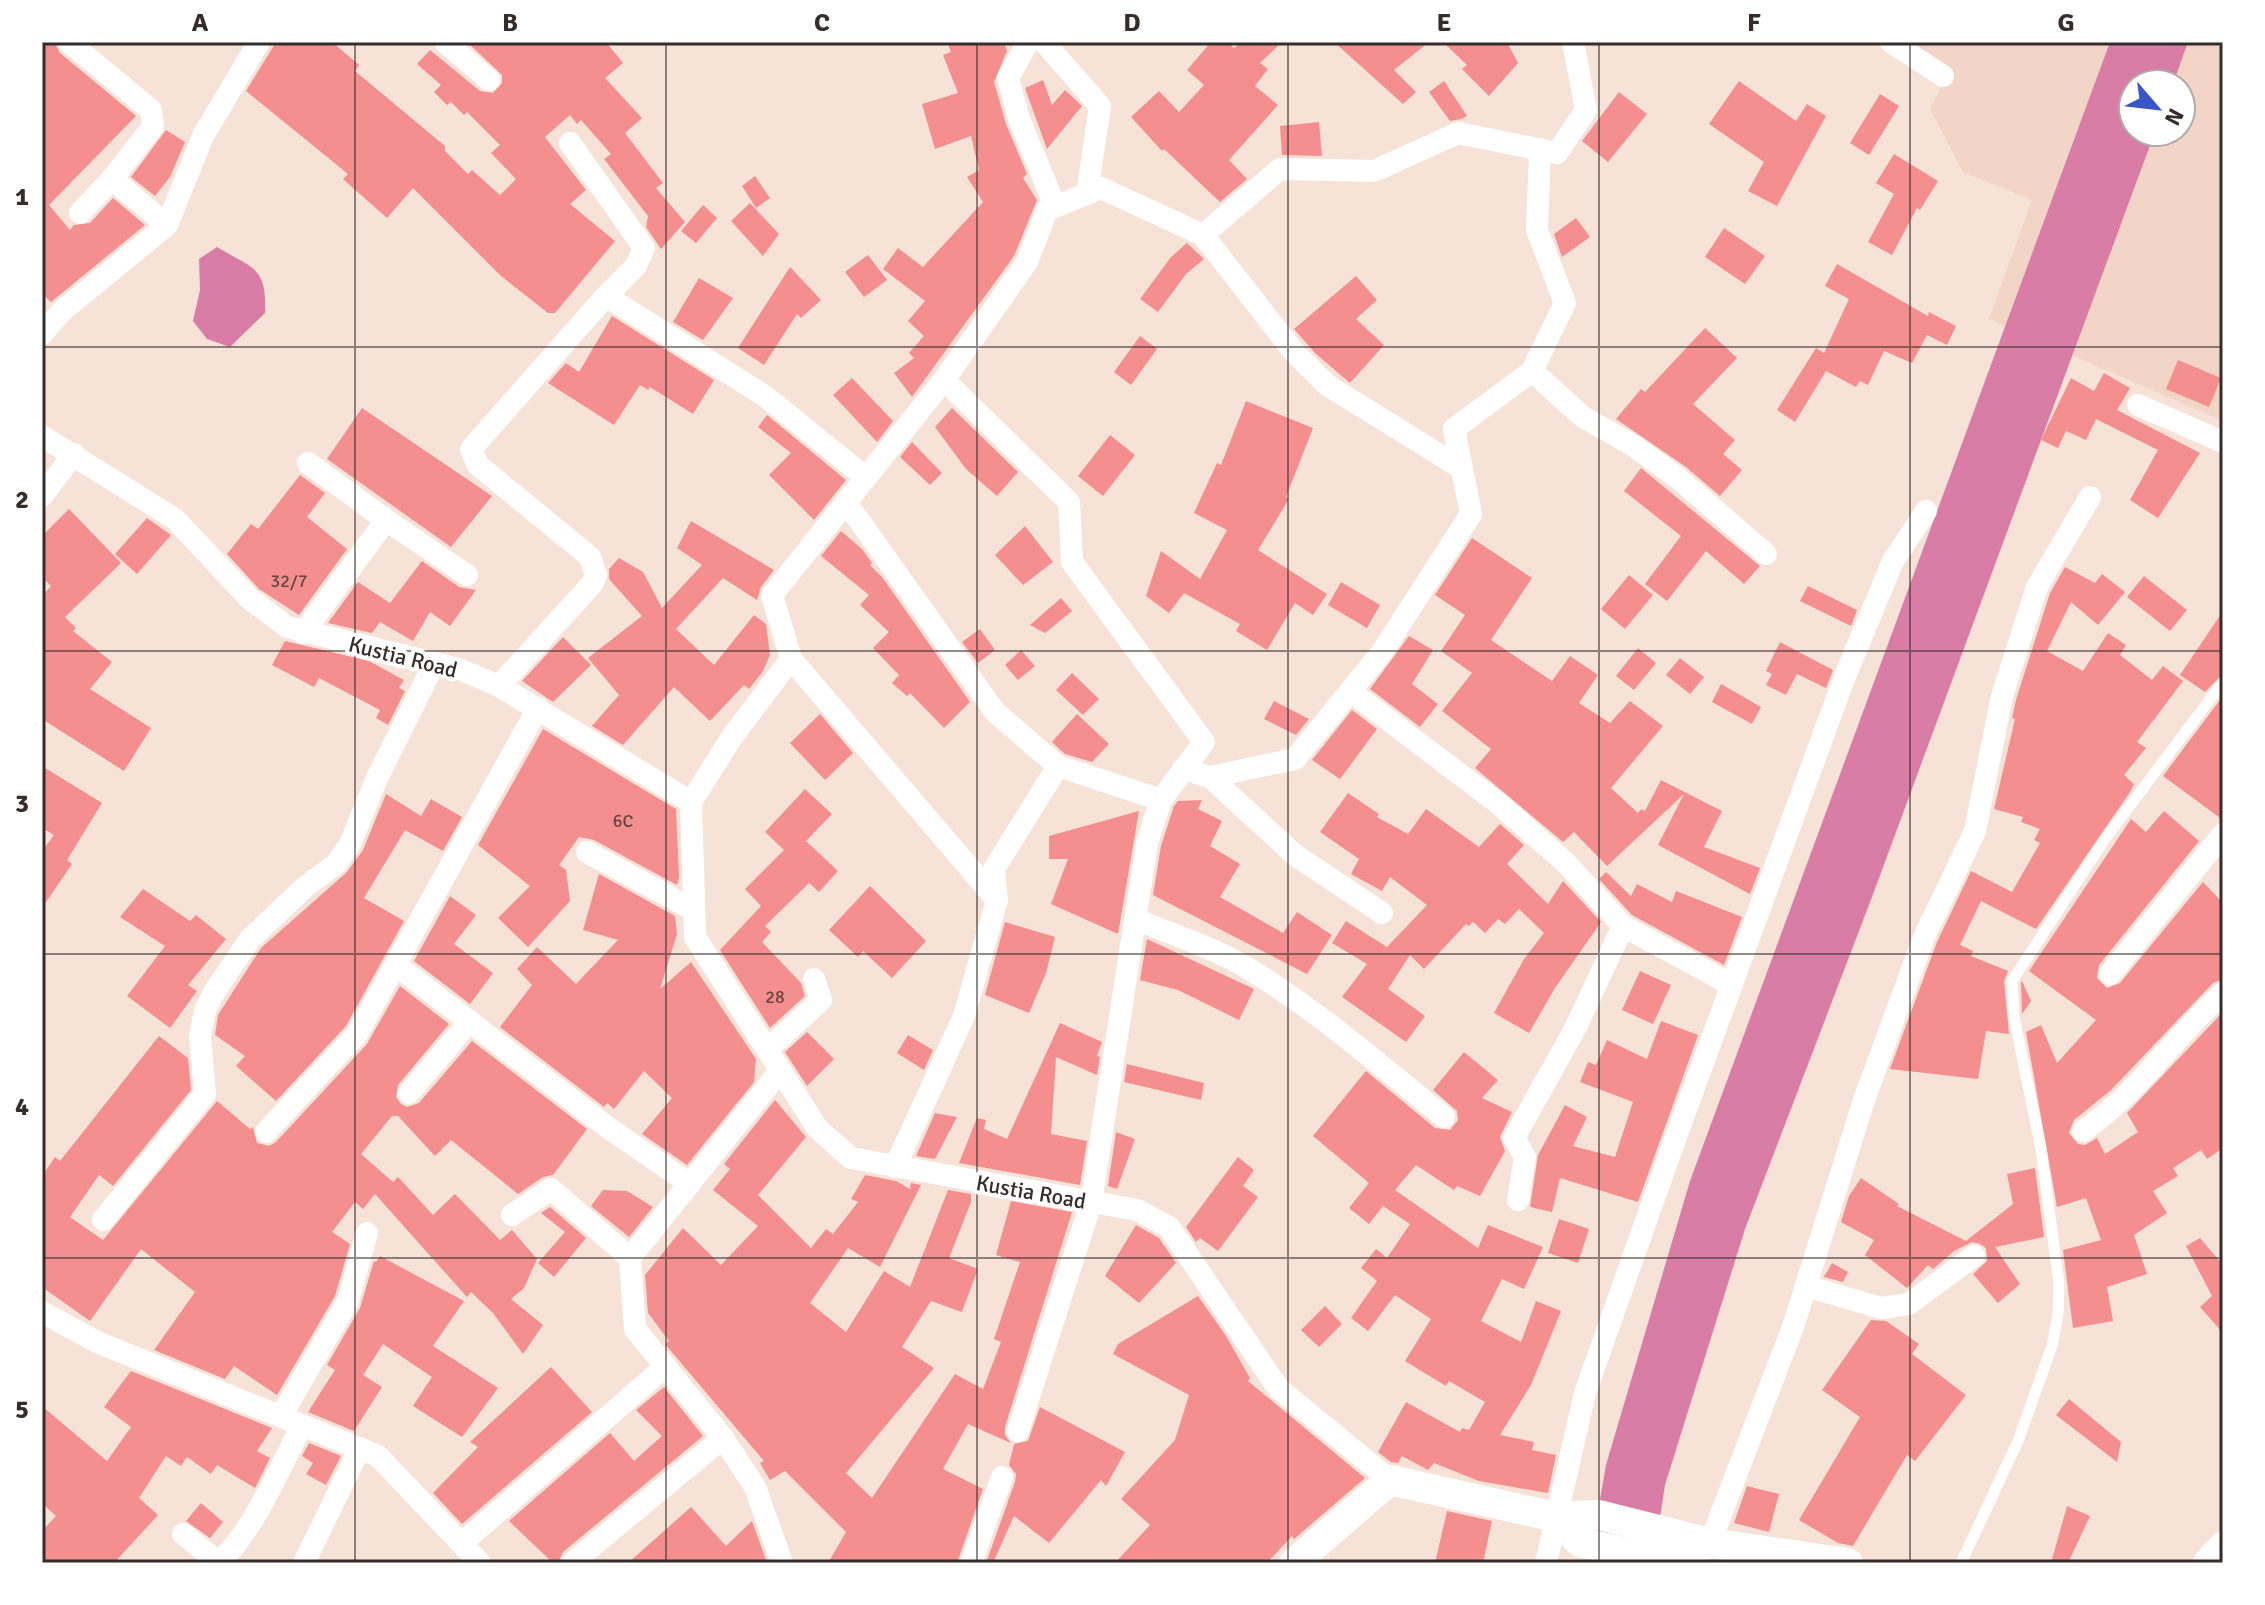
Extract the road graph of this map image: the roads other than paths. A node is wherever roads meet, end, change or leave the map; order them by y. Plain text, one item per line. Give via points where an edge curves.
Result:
1 (69, 42) edge
2 (259, 42) edge
3 (445, 42) edge
4 (1028, 42) edge
5 (1044, 42) edge
6 (1573, 42) edge
7 (1891, 42) edge
8 (1943, 76) dead end
9 (489, 80) dead end
10 (570, 143) dead end
11 (1540, 149) junction
12 (112, 179) junction
13 (1087, 194) junction
14 (1055, 206) junction
15 (80, 213) dead end
16 (167, 225) junction
17 (1203, 235) junction
18 (606, 296) junction
19 (42, 334) edge
20 (1532, 371) junction
21 (944, 380) junction
22 (2138, 405) dead end
23 (42, 436) edge
24 (2223, 442) edge
25 (74, 454) junction
26 (308, 463) dead end
27 (1461, 468) junction
28 (865, 477) junction
29 (42, 496) edge
30 (2090, 497) dead end
31 (846, 502) junction
32 (1926, 511) dead end
33 (386, 520) junction
34 (1766, 554) dead end
35 (467, 575) dead end
36 (303, 633) junction
37 (791, 659) junction
38 (434, 664) junction
39 (2223, 682) edge
40 (499, 686) junction
41 (1350, 691) junction
42 (538, 708) junction
43 (1058, 766) junction
44 (1183, 769) junction
45 (1210, 777) junction
46 (1161, 800) junction
47 (691, 802) junction
48 (2223, 834) edge
49 (587, 852) dead end
50 (997, 900) junction
51 (694, 910) junction
52 (1382, 913) dead end
53 (1138, 920) junction
54 (1623, 926) junction
55 (396, 965) junction
56 (2110, 974) dead end
57 (814, 979) dead end
58 (1732, 985) junction
59 (2223, 993) edge
60 (470, 1021) junction
61 (767, 1050) junction
62 (780, 1071) junction
63 (409, 1093) dead end
64 (1444, 1117) dead end
65 (2083, 1131) dead end
66 (266, 1132) dead end
67 (895, 1167) junction
68 (690, 1184) junction
69 (1518, 1200) dead end
70 (1091, 1203) junction
71 (512, 1215) dead end
72 (103, 1220) dead end
73 (367, 1233) dead end
74 (1974, 1256) dead end
75 (630, 1258) junction
76 (1806, 1286) junction
77 (42, 1312) edge
78 (665, 1367) junction
79 (292, 1421) junction
80 (1018, 1431) dead end
81 (723, 1438) junction
82 (360, 1448) junction
83 (1002, 1477) dead end
84 (1390, 1480) junction
85 (1556, 1517) junction
86 (183, 1534) dead end
87 (2223, 1547) edge
88 (1708, 1553) edge
89 (473, 1557) edge
90 (304, 1563) edge
91 (572, 1563) edge
92 (782, 1563) edge
93 (971, 1563) edge
94 (1294, 1563) edge
95 (1546, 1563) edge
96 (1848, 1563) edge
97 (1961, 1563) edge
98 (2208, 1563) edge

1 - 12 street via 155,118
2 - 16 street via 203,136
3 - 9 street
4 - 14 street via 1008,78
5 - 13 street via 1100,106
6 - 11 street via 1586,110 1557,153
7 - 8 street
10 - 18 street via 644,248 636,266
11 - 17 street via 1458,133 1374,171 1280,169
11 - 20 street via 1537,230 1565,303
12 - 15 street
12 - 16 street
13 - 14 street
13 - 17 street via 1101,188
14 - 21 street via 1047,210 1027,262
16 - 19 street via 62,311
17 - 27 street via 1294,352 1327,385
18 - 28 street via 765,396
18 - 40 street via 471,449 478,465 590,557 596,575
20 - 27 street via 1454,429
20 - 34 street via 1583,417 1678,478
21 - 28 street
21 - 44 street via 1069,502 1072,562 1204,742
22 - 24 street
23 - 25 street, Kustia Road
25 - 29 street
25 - 36 street, Kustia Road via 175,519 261,609
26 - 33 street
27 - 41 street via 1471,514 1382,652
28 - 31 street
30 - 76 street via 2037,587 2002,696 1975,831 1924,937 1864,1100
31 - 37 street via 772,595
31 - 43 street via 995,712
32 - 58 street via 1893,561 1845,676
33 - 35 street
33 - 36 street
36 - 38 street, Kustia Road
37 - 47 street
37 - 50 street
38 - 40 street, Kustia Road
38 - 72 street via 350,844 336,864 250,939 215,991 200,1037 205,1094
39 - 97 lane via 2105,839 2012,981 2014,1017 2041,1149 2059,1284 2058,1314 2018,1441
40 - 42 street, Kustia Road
41 - 45 street via 1295,759
41 - 54 street via 1499,804 1566,863
42 - 47 street, Kustia Road
42 - 55 street
43 - 46 street
43 - 50 street via 994,869
44 - 45 street
44 - 46 street
45 - 52 street via 1295,855
46 - 53 street via 1147,843
47 - 51 street, Kustia Road
48 - 56 street
49 - 51 street
50 - 67 street via 964,1016
51 - 61 street, Kustia Road via 695,937
53 - 64 street via 1244,966 1302,1002
53 - 70 street
54 - 58 street
54 - 69 street via 1576,1027 1514,1138 1525,1157
55 - 60 street
55 - 66 street via 357,1034
57 - 61 street via 821,1000
58 - 85 street via 1585,1393
59 - 65 street via 2111,1112
60 - 63 street
60 - 68 street
61 - 62 street, Kustia Road
62 - 67 street, Kustia Road via 818,1129 851,1158
62 - 68 street
67 - 70 street, Kustia Road
68 - 75 street
70 - 80 street
70 - 84 street, Kustia Road via 1137,1210 1169,1227 1278,1388
71 - 75 street via 551,1189
73 - 79 street via 348,1301
74 - 76 street via 1909,1304 1881,1308
75 - 78 street via 635,1329
76 - 88 street
77 - 79 street via 97,1342
78 - 81 street
78 - 89 street
79 - 82 street
79 - 86 street via 258,1507 227,1555 218,1562
81 - 91 street
81 - 92 street via 755,1487
82 - 89 street via 378,1456
82 - 90 street
83 - 93 street
84 - 85 street
84 - 94 street
85 - 88 street via 1599,1515 1656,1527
85 - 88 street via 1580,1542 1655,1559
85 - 95 street
87 - 98 street
88 - 96 street

